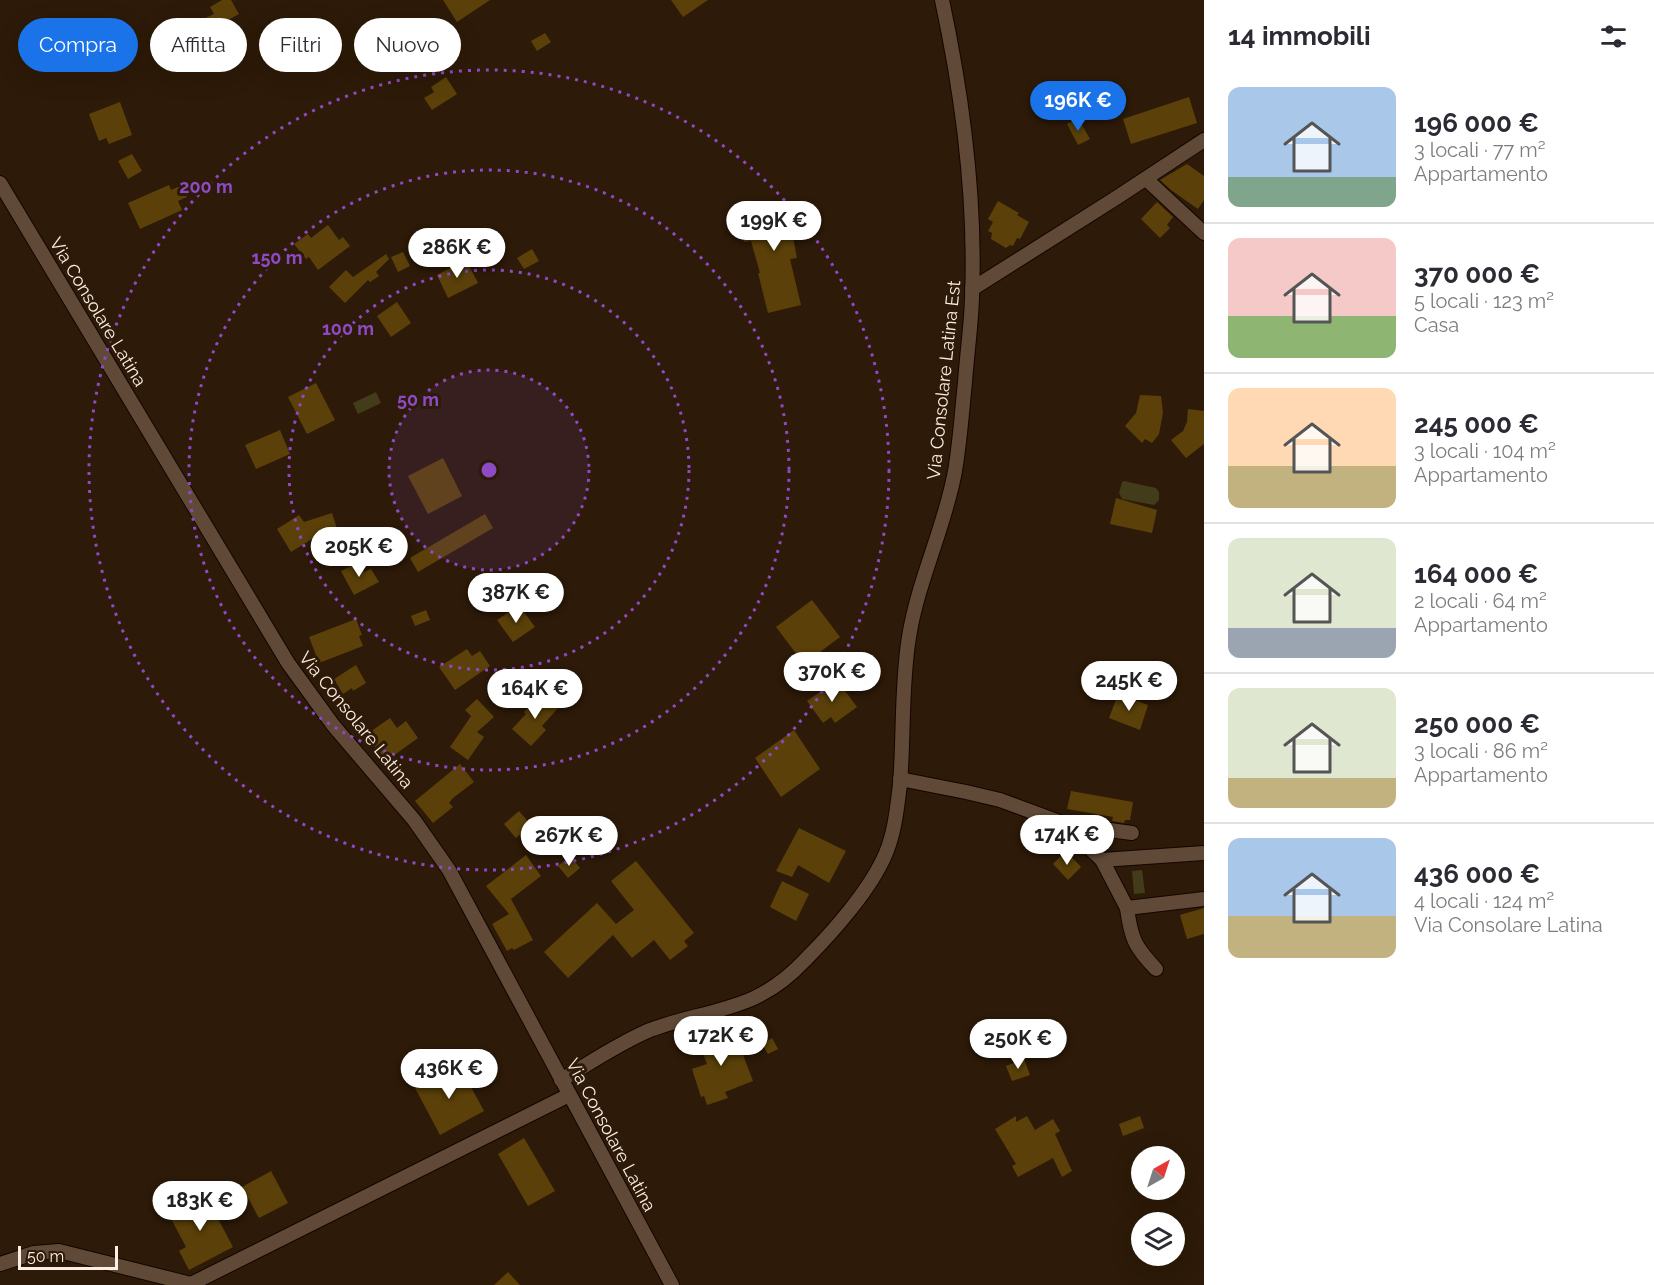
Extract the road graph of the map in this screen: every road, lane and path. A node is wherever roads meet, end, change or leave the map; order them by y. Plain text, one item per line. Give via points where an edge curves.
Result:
1 (942, 0) edge
2 (1204, 140) edge
3 (1146, 179) junction
4 (0, 183) edge
5 (1204, 233) edge
6 (972, 290) junction
7 (900, 779) junction
8 (1065, 824) junction
9 (1132, 833) dead end
10 (1204, 852) edge
11 (1102, 860) junction
12 (1204, 899) edge
13 (1127, 908) junction
14 (1156, 969) dead end
15 (561, 1080) junction
16 (569, 1095) junction
17 (0, 1264) edge
18 (193, 1284) edge
19 (672, 1285) edge

1 - 6 street, Via Consolare Latina Est via 968,162
2 - 3 street
3 - 5 street
3 - 6 street
4 - 15 street, Via Consolare Latina via 288,663 333,725 414,820 449,870
6 - 7 street, Via Consolare Latina Est via 955,471 909,638
7 - 8 street via 1000,800
7 - 15 street, Via Consolare Latina Est via 892,836 881,863 854,903 797,968 754,999 646,1032
8 - 9 street
8 - 11 street
10 - 11 street
11 - 13 street
12 - 13 street
13 - 14 street via 1133,940
15 - 16 street, Via Consolare Latina
16 - 18 street
16 - 19 street, Via Consolare Latina
17 - 18 street via 34,1253 59,1251

